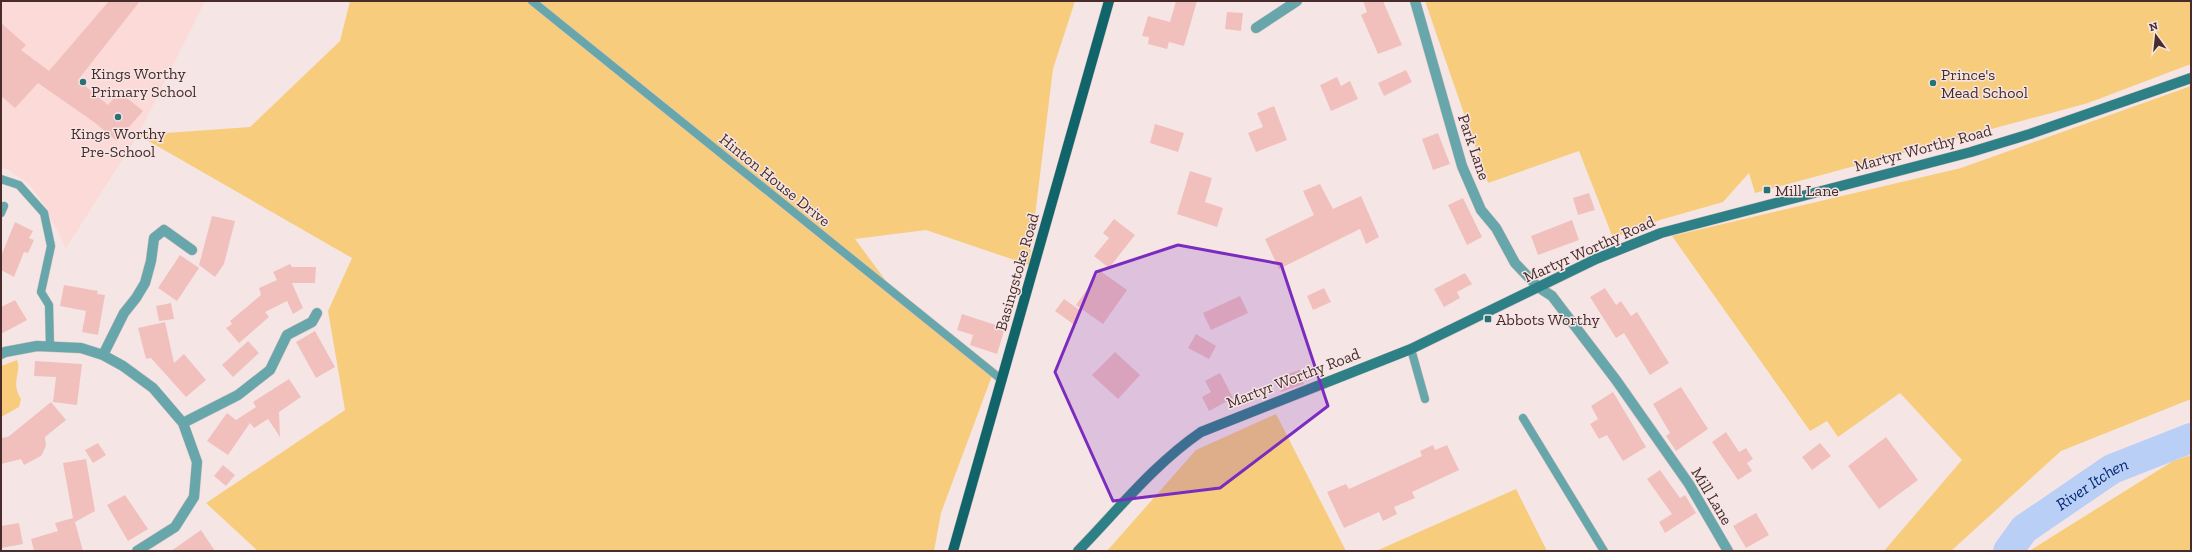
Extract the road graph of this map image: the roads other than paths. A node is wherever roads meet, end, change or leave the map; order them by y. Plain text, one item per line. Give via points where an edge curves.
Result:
1 (532, 1) edge
2 (1109, 1) edge
3 (1297, 1) edge
4 (1415, 1) edge
5 (1256, 28) dead end
6 (2191, 78) edge
7 (1, 179) edge
8 (192, 250) dead end
9 (1538, 287) junction
10 (317, 314) dead end
11 (50, 346) junction
12 (1411, 349) junction
13 (1, 354) edge
14 (104, 355) junction
15 (1002, 380) junction
16 (1425, 399) dead end
17 (1523, 418) dead end
18 (183, 423) junction
19 (137, 551) edge
20 (953, 551) edge
21 (1078, 551) edge
22 (1604, 551) edge
23 (1728, 551) edge

1 - 15 lane, Hinton House Drive
2 - 15 main road, Basingstoke Road
3 - 5 street
4 - 9 street, Park Lane via 1462,166 1481,210 1496,228 1515,263
6 - 9 main road, Martyr Worthy Road via 1971,152 1661,233 1596,259
7 - 11 lane via 18,185 44,213 51,246 41,292 49,304
8 - 14 street via 164,230 154,238 145,283 124,313
9 - 12 main road, Martyr Worthy Road
9 - 23 street, Mill Lane via 1552,296 1616,380 1689,484
10 - 18 street via 312,322 287,335 270,370 238,395
11 - 13 street via 37,346
11 - 14 street via 81,348
12 - 16 lane
12 - 21 main road, Martyr Worthy Road via 1201,432 1174,450 1153,469
14 - 18 street via 152,388
15 - 20 main road, Basingstoke Road
17 - 22 lane
18 - 19 street via 197,462 194,498 175,526

